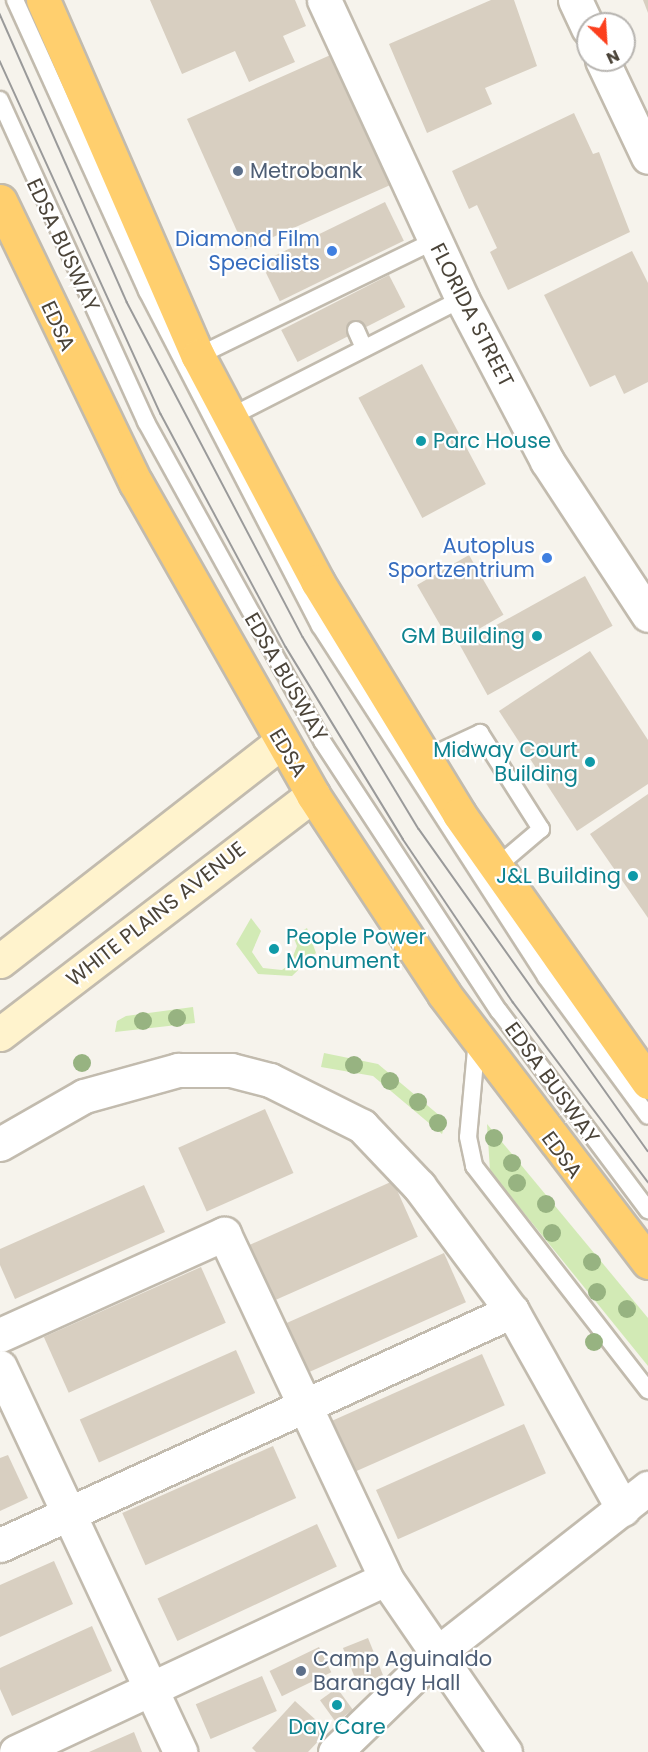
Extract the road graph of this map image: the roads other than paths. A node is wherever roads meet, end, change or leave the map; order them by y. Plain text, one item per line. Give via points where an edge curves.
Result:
1 (15, 0) edge
2 (43, 0) edge
3 (324, 0) edge
4 (608, 72) edge
5 (0, 100) edge
6 (648, 157) edge
7 (0, 201) edge
8 (434, 241) junction
9 (462, 299) junction
10 (356, 330) dead end
11 (364, 348) junction
12 (198, 356) junction
13 (228, 418) junction
14 (648, 615) edge
15 (281, 742) junction
16 (424, 759) junction
17 (313, 795) junction
18 (495, 868) junction
19 (0, 961) edge
20 (0, 1034) edge
21 (477, 1038) junction
22 (648, 1082) edge
23 (648, 1116) edge
24 (0, 1144) edge
25 (648, 1210) edge
26 (648, 1263) edge
27 (512, 1311) junction
28 (0, 1335) edge
29 (0, 1367) edge
30 (648, 1390) edge
31 (304, 1407) junction
32 (648, 1488) edge
33 (623, 1509) junction
34 (69, 1514) junction
35 (0, 1545) edge
36 (387, 1580) junction
37 (435, 1655) junction
38 (151, 1687) junction
39 (16, 1752) edge
40 (180, 1752) edge
41 (335, 1752) edge
42 (505, 1752) edge

1 - 23 lane via 147,291 320,626 546,977
2 - 12 highway
3 - 8 street, FLORIDA STREET
4 - 6 street
5 - 25 lane, EDSA BUSWAY via 146,422 316,731 493,1002
7 - 15 highway, EDSA via 136,483
8 - 9 street, FLORIDA STREET
8 - 12 lane via 338,294
9 - 11 lane
9 - 14 street, FLORIDA STREET via 548,461
10 - 11 lane
11 - 13 lane
12 - 13 highway
13 - 16 highway
15 - 17 highway, EDSA
15 - 19 street
16 - 18 highway
16 - 18 lane via 480,733 541,829
17 - 20 street, WHITE PLAINS AVENUE
17 - 21 highway, EDSA
18 - 22 highway
21 - 26 highway, EDSA
21 - 30 lane via 468,1137 474,1166
24 - 27 street via 84,1096 152,1074 231,1070 270,1080 362,1126 382,1145 464,1242
27 - 31 street
27 - 33 street
28 - 31 street via 224,1234
29 - 34 street
31 - 34 street
31 - 36 street
32 - 33 street
33 - 37 street
34 - 35 street
34 - 38 street
36 - 37 street
36 - 38 street
37 - 41 street
37 - 42 street
38 - 39 street
38 - 40 street

